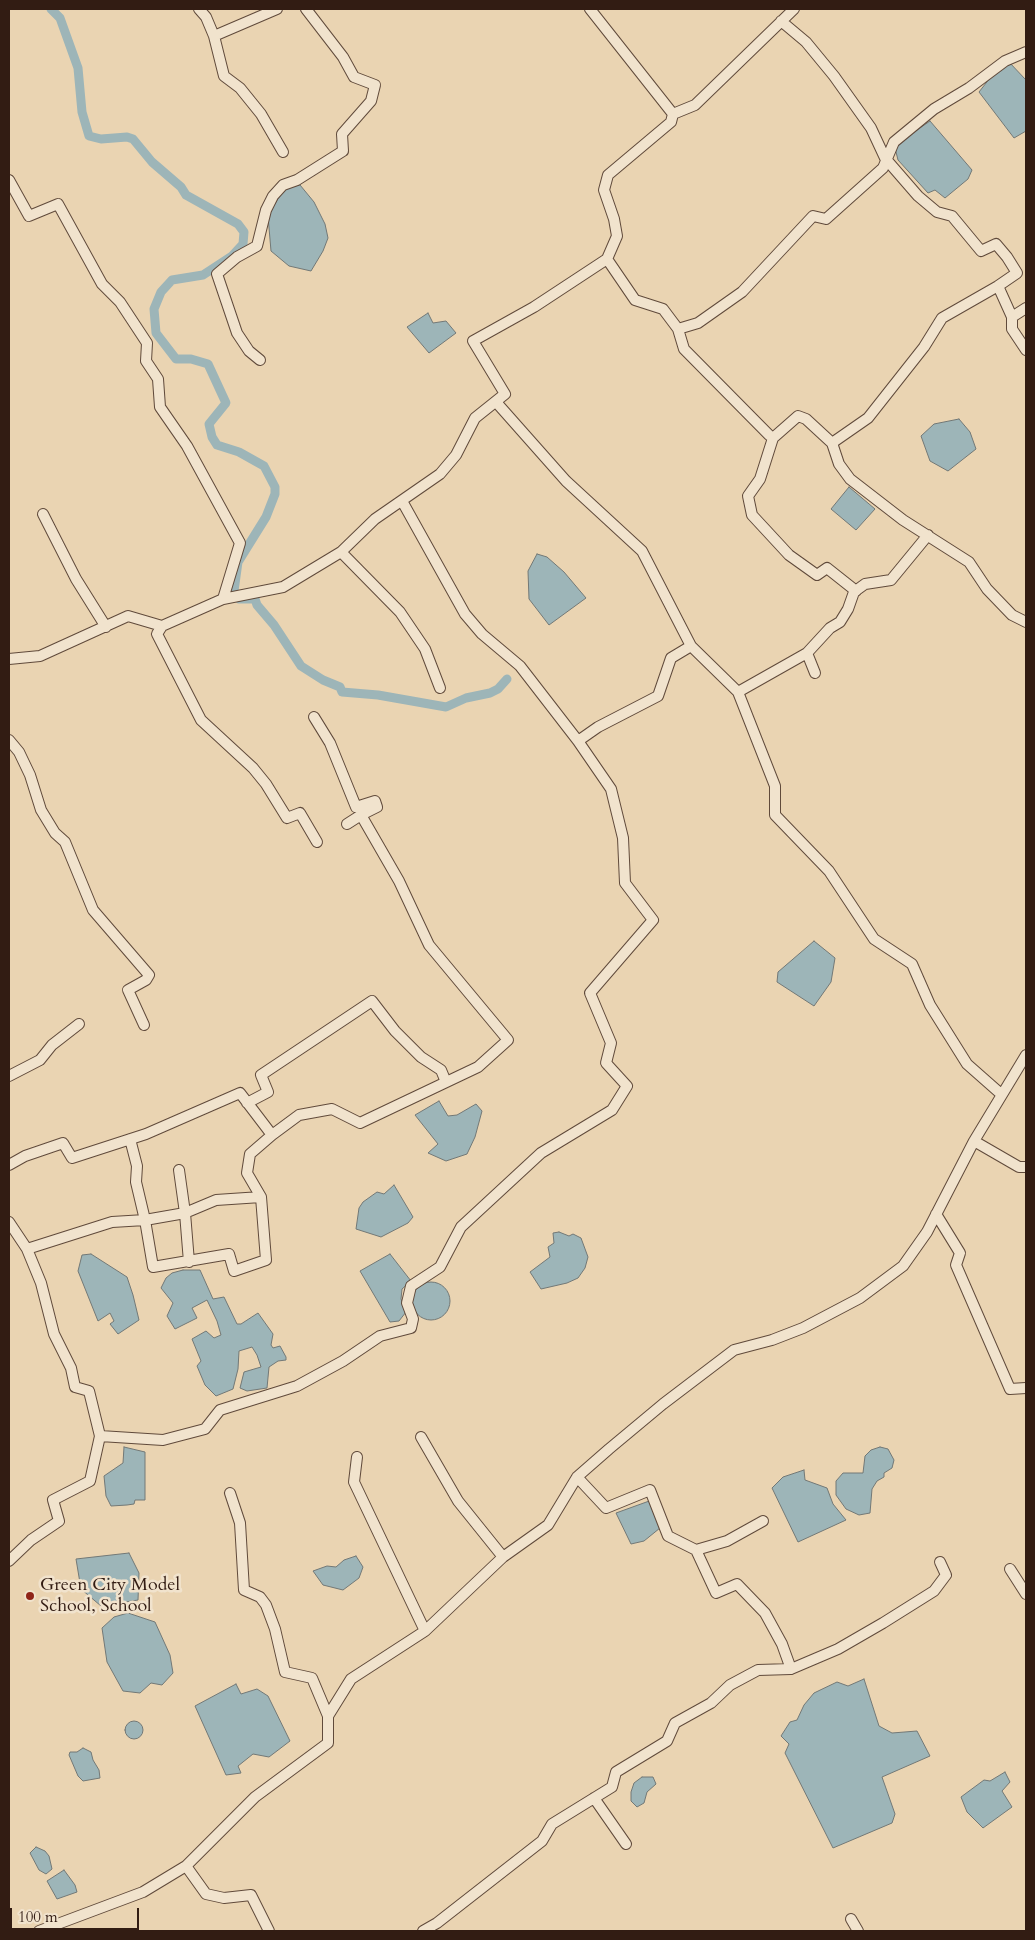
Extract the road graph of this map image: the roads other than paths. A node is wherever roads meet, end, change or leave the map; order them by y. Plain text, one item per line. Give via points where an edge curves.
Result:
1 (199, 9) edge
2 (277, 9) edge
3 (306, 9) edge
4 (590, 9) edge
5 (794, 9) edge
6 (781, 21) junction
7 (214, 36) junction
8 (1026, 52) edge
9 (673, 114) junction
10 (283, 152) dead end
11 (885, 158) junction
12 (9, 180) edge
13 (607, 259) junction
14 (998, 286) junction
15 (1026, 308) edge
16 (1012, 317) junction
17 (678, 329) junction
18 (1026, 350) edge
19 (260, 360) dead end
20 (496, 402) junction
21 (773, 438) junction
22 (832, 444) junction
23 (402, 501) junction
24 (42, 514) dead end
25 (928, 535) junction
26 (341, 552) junction
27 (856, 591) junction
28 (223, 599) junction
29 (1026, 622) edge
30 (162, 626) junction
31 (106, 627) junction
32 (691, 646) junction
33 (807, 653) junction
34 (9, 659) edge
35 (815, 673) dead end
36 (440, 688) dead end
37 (738, 692) junction
38 (314, 717) dead end
39 (9, 740) edge
40 (578, 741) junction
41 (361, 815) junction
42 (347, 824) dead end
43 (316, 842) dead end
44 (79, 1024) dead end
45 (144, 1025) dead end
46 (1026, 1055) edge
47 (9, 1076) edge
48 (446, 1082) junction
49 (1001, 1094) junction
50 (247, 1103) junction
51 (272, 1135) junction
52 (130, 1139) junction
53 (974, 1140) junction
54 (9, 1165) edge
55 (1026, 1167) edge
56 (179, 1170) dead end
57 (262, 1197) junction
58 (185, 1213) junction
59 (936, 1214) junction
60 (145, 1220) junction
61 (9, 1222) edge
62 (27, 1249) junction
63 (189, 1262) junction
64 (1026, 1388) edge
65 (100, 1436) junction
66 (421, 1437) dead end
67 (357, 1457) dead end
68 (577, 1477) junction
69 (230, 1493) dead end
70 (763, 1521) dead end
71 (696, 1550) junction
72 (503, 1557) junction
73 (9, 1561) edge
74 (940, 1562) dead end
75 (1010, 1569) dead end
76 (1026, 1594) edge
77 (425, 1630) junction
78 (791, 1669) junction
79 (328, 1716) junction
80 (594, 1798) junction
81 (626, 1844) dead end
82 (186, 1866) junction
83 (851, 1920) dead end
84 (39, 1931) edge
85 (269, 1931) edge
86 (423, 1931) edge
87 (858, 1931) edge

1 - 7 street
2 - 7 street
3 - 19 street via 343,57 354,77 375,85 371,101 342,134 343,151 297,180 283,185 266,210 257,246 216,274 237,333
4 - 9 street
5 - 6 street
6 - 9 street via 695,106
6 - 11 street via 806,42 834,76 871,128
7 - 10 street via 224,76 240,88 261,114
8 - 11 street via 1005,61 934,109 894,142
9 - 13 street via 671,122 608,175 604,190 616,236
11 - 14 street via 924,202 937,212 952,216 981,251 996,244 1017,273
11 - 17 street via 883,168 826,219 814,216 742,292 698,323
12 - 28 street via 29,216 58,204 102,284 120,302 147,343 146,361 158,379 160,407 187,446 240,543
13 - 17 street via 635,300 662,309
13 - 20 street via 534,307 473,341 504,394
14 - 16 street
14 - 22 street via 942,318 924,347 868,418
15 - 16 street
16 - 18 street via 1012,329
17 - 21 street via 684,349
20 - 23 street via 475,418 456,455 440,474
20 - 32 street via 566,481 642,550
21 - 22 street via 798,416 816,427
21 - 27 street via 760,479 748,496 752,515 789,555 817,575 827,568
22 - 25 street via 838,464 850,480
23 - 26 street via 375,519
23 - 40 street via 465,614 482,634 520,666
24 - 31 street
25 - 27 street via 891,580 865,584
25 - 29 street via 969,562 987,589 1012,615
26 - 28 street via 282,587
26 - 36 street via 400,612 425,649
27 - 33 street via 840,622
28 - 30 street
30 - 31 street via 128,616
30 - 43 street via 157,634 201,720 253,768 287,818 300,813
31 - 34 street via 40,656
32 - 37 street
32 - 40 street via 671,658 658,696
33 - 35 street
33 - 37 street
37 - 49 street via 775,786 775,815 829,871 874,939 912,964 930,1005 967,1064
38 - 41 street via 330,743 356,808 375,801 377,807
39 - 45 street via 30,775 41,810 54,833 65,842 93,910 149,975 128,990
40 - 65 street via 611,789 623,838 625,883 653,920 590,993 611,1044 606,1063 627,1086 612,1110 542,1154 461,1228 440,1267 411,1286 406,1303 413,1319 411,1328 380,1336 343,1361 296,1386 220,1410 204,1429 163,1440
41 - 42 street
41 - 48 street via 399,881 429,945 508,1040 478,1067
44 - 47 street via 52,1045 40,1060
46 - 49 street
48 - 50 street via 441,1070 415,1051 372,1001 261,1075 268,1092
48 - 51 street via 360,1123 332,1110 299,1115
49 - 53 street
50 - 51 street
50 - 52 street via 240,1093
51 - 57 street via 250,1154 248,1163 247,1173
52 - 54 street via 72,1158 63,1143
52 - 60 street
53 - 55 street via 1019,1167
53 - 59 street
56 - 58 street
57 - 58 street via 216,1200
57 - 63 street via 266,1260 234,1271 229,1254
58 - 60 street
58 - 63 street
59 - 64 street via 960,1253 956,1265 1010,1389
59 - 68 street via 903,1266 860,1298 803,1328 734,1350 663,1404
60 - 62 street via 112,1222
60 - 63 street via 153,1267
61 - 62 street
62 - 65 street via 75,1387 89,1391
65 - 73 street via 90,1482 53,1500 59,1521 31,1540
66 - 72 street via 458,1501
67 - 77 street via 354,1482
68 - 71 street via 606,1508 650,1490 668,1536
68 - 72 street via 548,1525
69 - 79 street via 240,1523 244,1590 260,1597 266,1605 285,1672 312,1678
70 - 71 street via 726,1541
71 - 78 street via 716,1593 737,1584 765,1613
72 - 77 street
74 - 78 street via 946,1575 934,1591 838,1649
75 - 76 street
77 - 79 street via 351,1679
78 - 80 street via 758,1670 730,1685 711,1703 675,1723 667,1741 616,1772 612,1788
79 - 82 street via 328,1743 255,1797
80 - 81 street
80 - 86 street via 552,1824 542,1841
82 - 84 street via 142,1892
82 - 85 street via 206,1894 224,1898 251,1895
83 - 87 street

